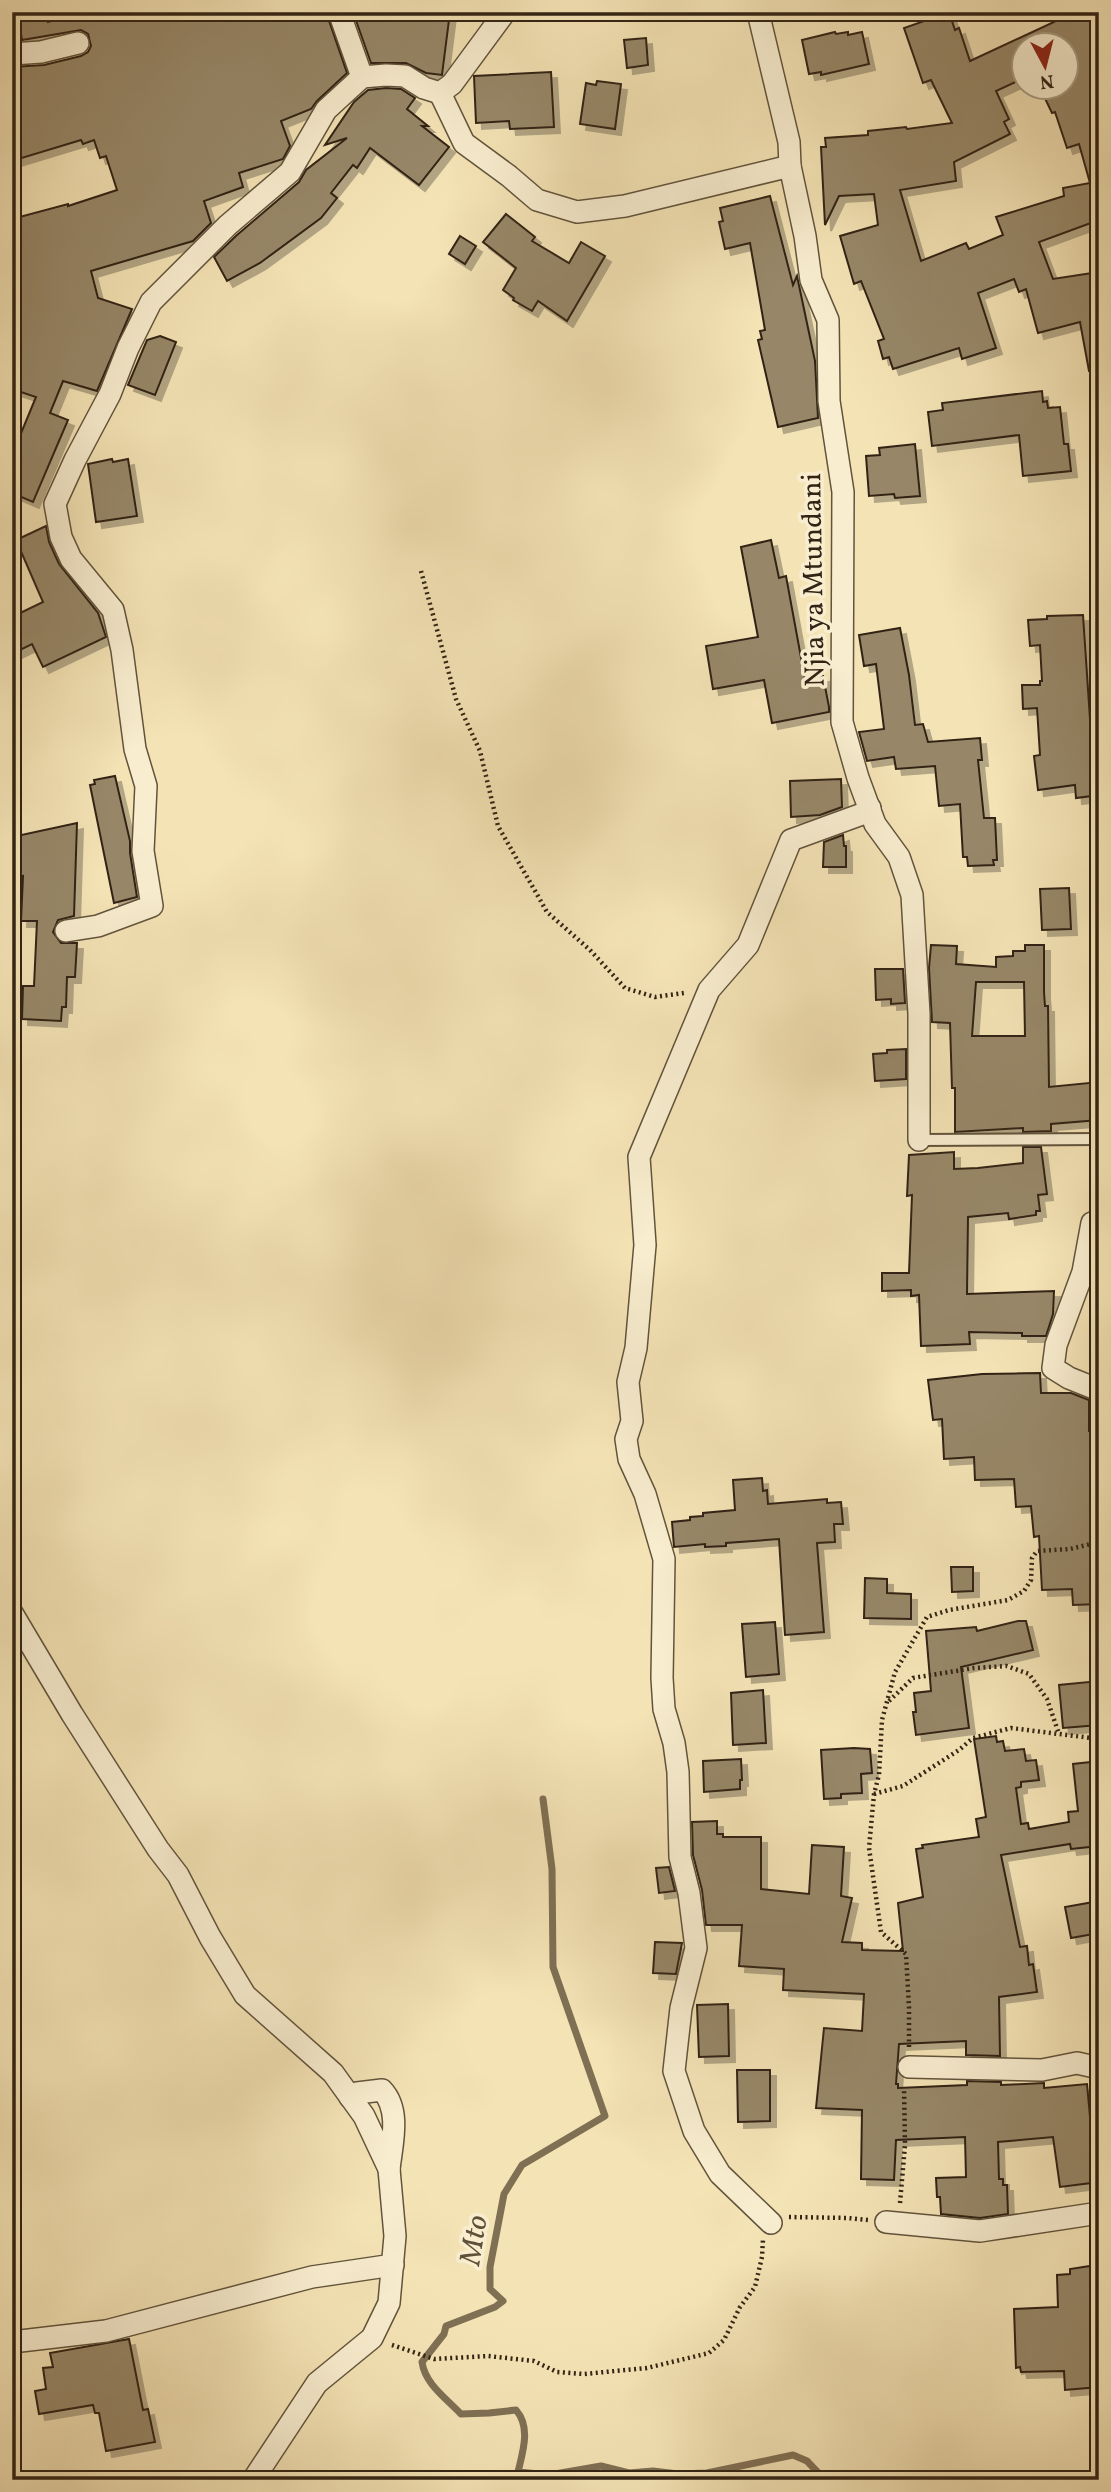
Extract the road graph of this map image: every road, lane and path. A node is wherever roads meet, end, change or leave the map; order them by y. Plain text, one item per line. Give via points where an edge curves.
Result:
1 (339, 12) edge
2 (505, 12) edge
3 (758, 12) edge
4 (78, 43) dead end
5 (12, 54) edge
6 (362, 77) junction
7 (440, 93) junction
8 (790, 166) junction
9 (421, 571) dead end
10 (870, 808) junction
11 (66, 931) dead end
12 (709, 990) junction
13 (1099, 1139) edge
14 (919, 1140) joint
15 (1092, 1223) dead end
16 (1099, 1390) edge
17 (1099, 1542) edge
18 (12, 1613) edge
19 (887, 1703) junction
20 (1059, 1734) junction
21 (1099, 1739) edge
22 (874, 1794) junction
23 (909, 2067) junction
24 (1099, 2068) edge
25 (350, 2096) junction
26 (389, 2169) junction
27 (1099, 2213) edge
28 (771, 2223) junction
29 (893, 2223) junction
30 (393, 2265) junction
31 (372, 2338) junction
32 (12, 2342) edge
33 (253, 2480) edge

1 - 6 street
2 - 7 street via 452,84
3 - 8 street, Njia ya Mtundani via 789,142
4 - 5 street
6 - 7 street via 405,76
6 - 11 street via 326,110 290,172 228,225 151,302 55,504 71,559 113,610 135,749 146,786 142,851 152,906 98,926
7 - 8 street via 464,143 537,200 577,212 625,206
8 - 10 street, Njia ya Mtundani via 811,280 828,320 829,401 843,492 842,722
9 - 12 path via 456,699 480,751 498,826 547,912 625,988 655,997
10 - 12 street via 792,840 748,945
10 - 14 street, Njia ya Mtundani via 875,824 899,857 912,895 919,1014
12 - 28 street via 639,1157 645,1245 636,1349 628,1382 632,1421 626,1439 664,1559 664,1709 678,1772 680,1857 696,1948 681,2008 674,2071 694,2132 720,2174
13 - 14 lane
15 - 16 street via 1083,1272 1056,1345 1053,1368
17 - 19 path via 1037,1552 1032,1558 1031,1580 1024,1591 1008,1600 927,1617 895,1672
18 - 25 street via 178,1875 245,1995 333,2073
19 - 20 path via 913,1678 1007,1666 1029,1674 1047,1699
19 - 22 path
20 - 21 path
20 - 22 path via 1011,1728 973,1738 903,1786
22 - 23 path via 869,1848 881,1932 906,1954
23 - 24 street via 1042,2070 1077,2063
23 - 29 path via 903,2088 905,2145
25 - 26 street
25 - 26 street via 382,2090 391,2100 394,2133
26 - 30 street
27 - 29 street via 980,2231
28 - 29 path via 778,2217 812,2217
28 - 31 path via 764,2229 755,2287 724,2340 709,2353 647,2368 584,2374 557,2372 534,2361 488,2356 434,2359
30 - 31 street via 390,2303
30 - 32 street via 312,2277 106,2331
31 - 33 street via 317,2383

